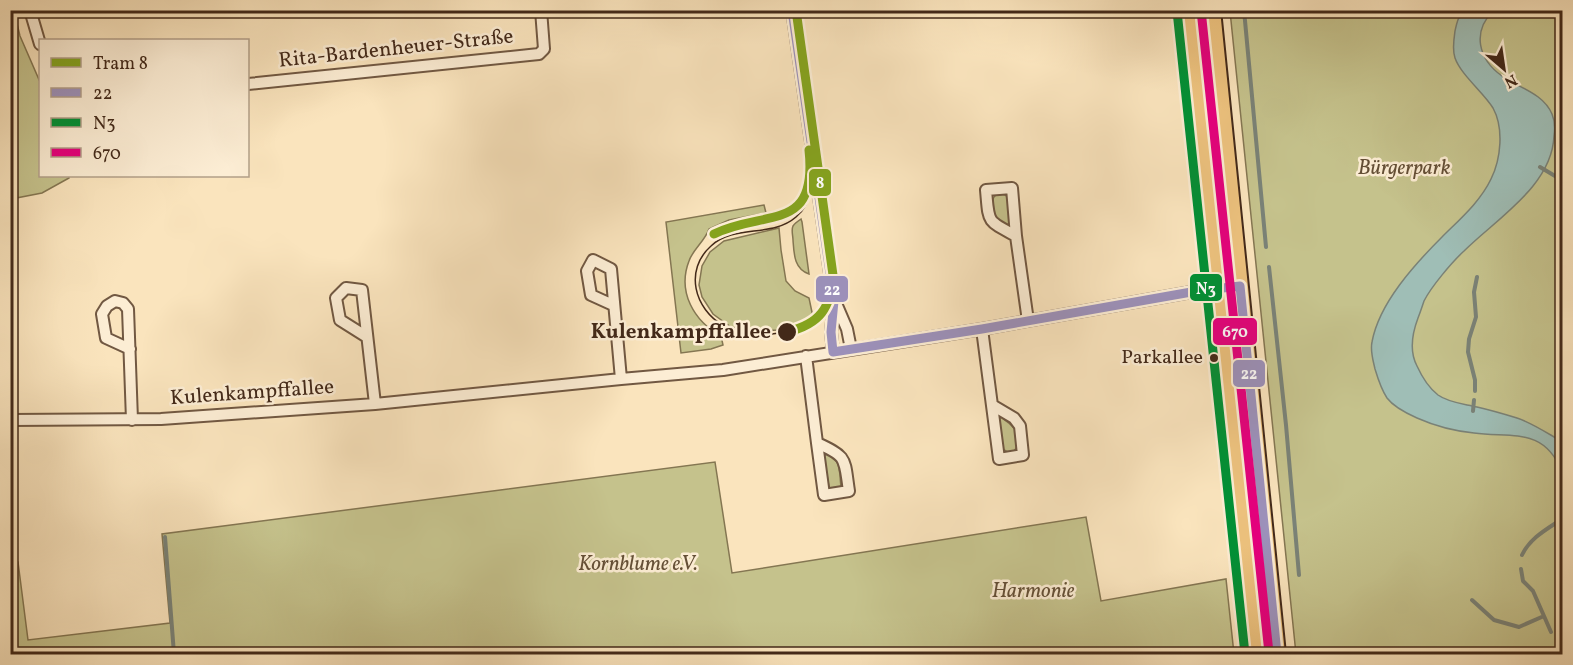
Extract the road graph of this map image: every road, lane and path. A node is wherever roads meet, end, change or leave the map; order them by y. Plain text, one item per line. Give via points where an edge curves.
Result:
1 (30, 10) edge
2 (541, 10) edge
3 (792, 10) edge
4 (1189, 10) edge
5 (1212, 10) edge
6 (39, 41) edge
7 (249, 84) edge
8 (1016, 236) junction
9 (1240, 286) junction
10 (1218, 288) junction
11 (834, 301) junction
12 (613, 305) dead end
13 (1028, 321) junction
14 (982, 329) junction
15 (367, 337) dead end
16 (130, 349) dead end
17 (851, 349) junction
18 (833, 352) junction
19 (806, 356) junction
20 (621, 379) junction
21 (375, 404) junction
22 (992, 405) junction
23 (10, 420) edge
24 (132, 420) junction
25 (818, 443) junction
26 (1257, 654) edge
27 (1277, 654) edge

1 - 6 street
2 - 7 street, Rita-Bardenheuer-Straße via 544,49 539,54
3 - 11 street
4 - 10 main road
5 - 9 main road
8 - 8 street via 1012,188 986,190 988,217
8 - 13 street
9 - 10 street, Kulenkampffallee
9 - 27 main road
10 - 13 street, Kulenkampffallee
10 - 26 main road
11 - 17 street
11 - 18 street
12 - 20 street
13 - 14 street, Kulenkampffallee
14 - 17 street, Kulenkampffallee
14 - 22 street
15 - 21 street
16 - 24 street
17 - 18 street, Kulenkampffallee
18 - 19 street, Kulenkampffallee
19 - 20 street, Kulenkampffallee via 723,370
19 - 25 street
20 - 21 street, Kulenkampffallee
21 - 24 street, Kulenkampffallee
22 - 22 street via 999,459 1023,455 1020,426
23 - 24 street, Kulenkampffallee
25 - 25 street via 824,495 849,491 844,460

